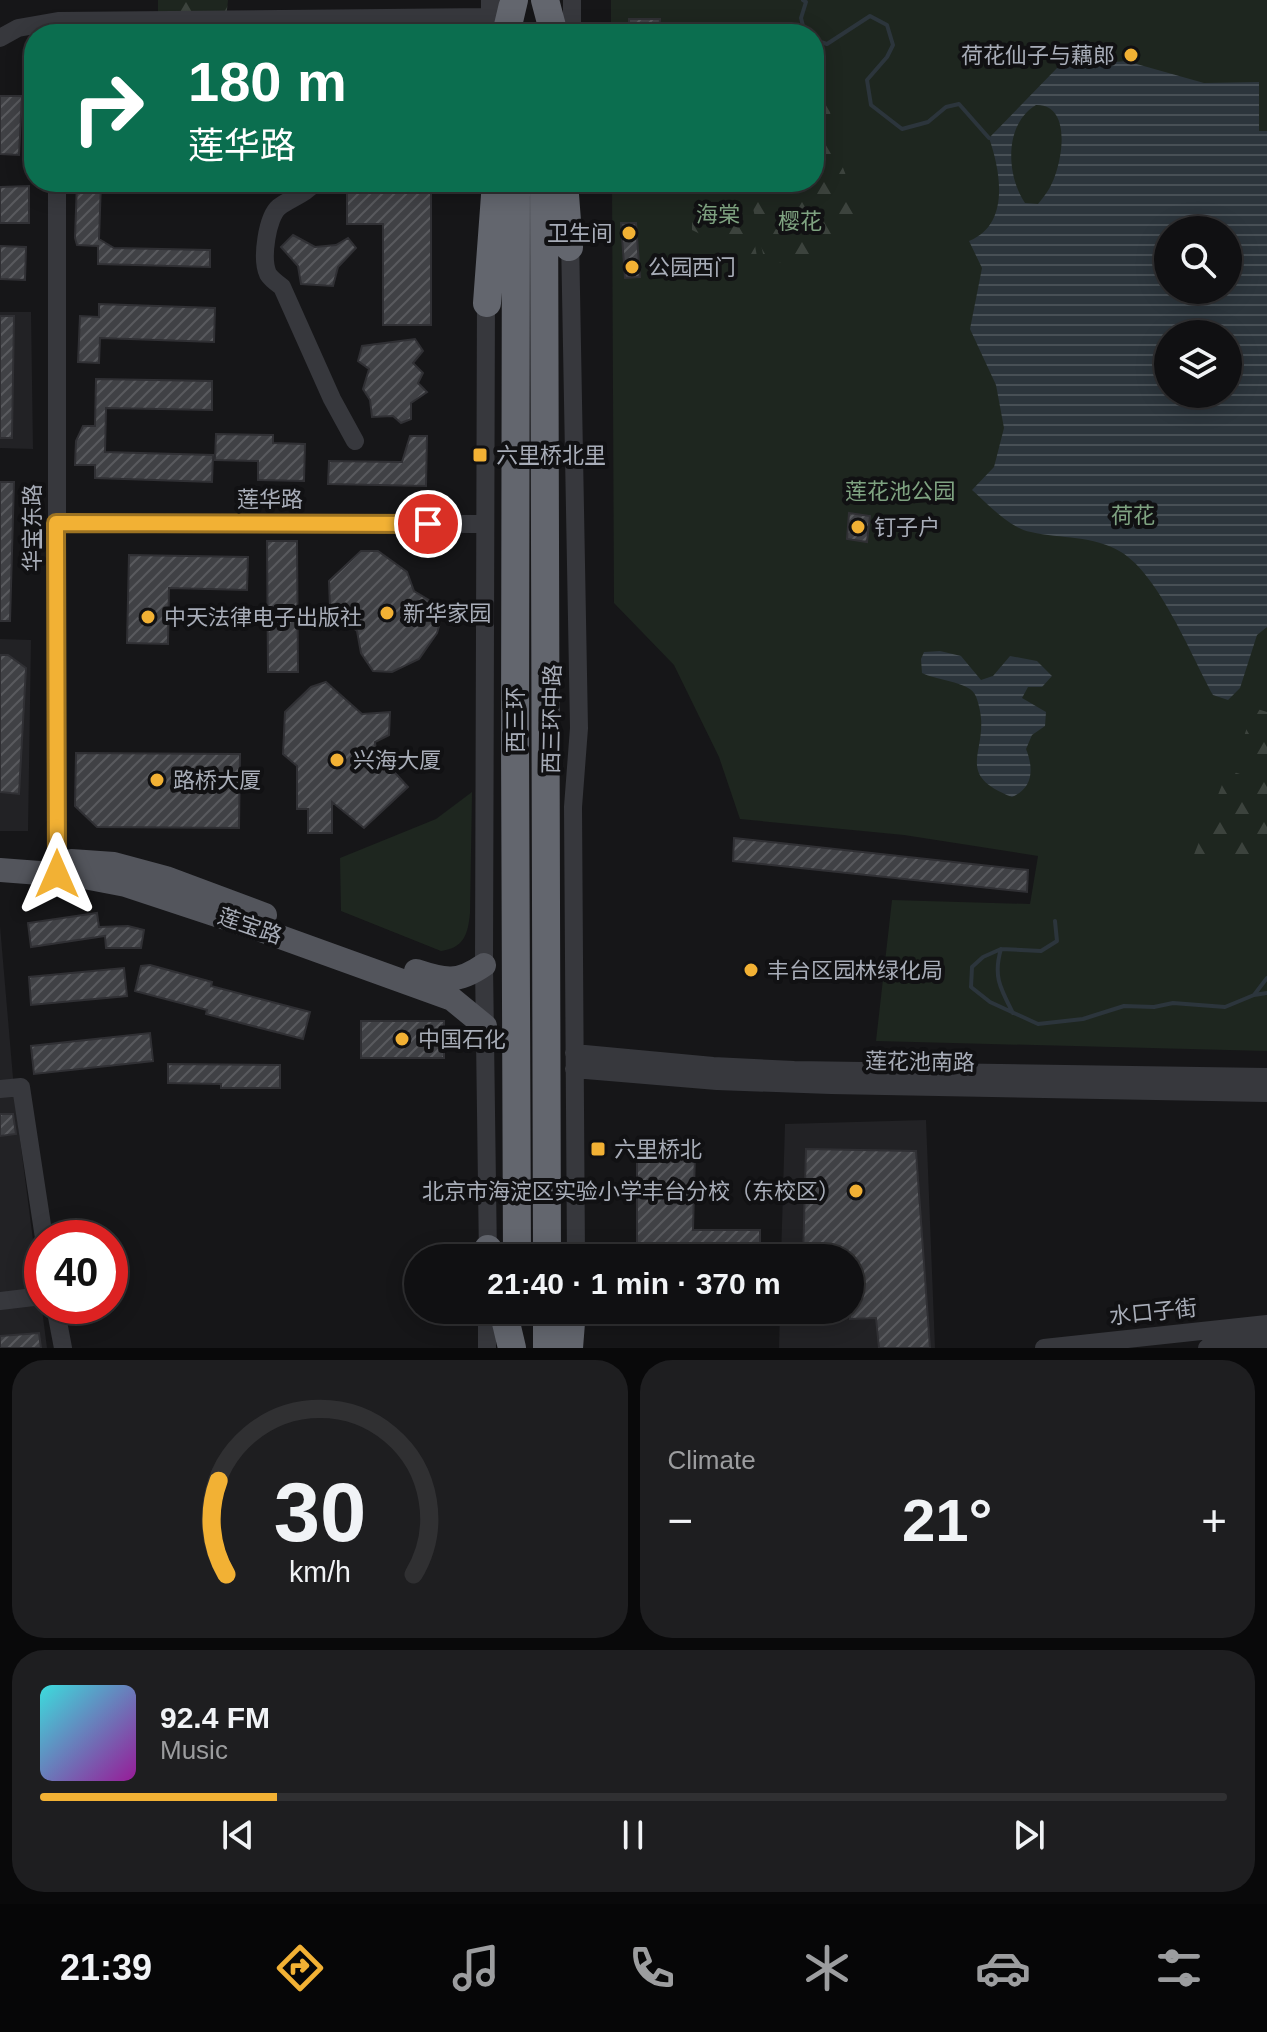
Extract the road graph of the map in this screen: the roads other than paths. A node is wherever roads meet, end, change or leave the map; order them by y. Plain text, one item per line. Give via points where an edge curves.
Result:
1 (515, 0) edge
2 (544, 0) edge
3 (572, 0) edge
4 (494, 21) edge
5 (400, 24) edge
6 (516, 24) edge
7 (543, 24) edge
8 (551, 24) edge
9 (572, 24) edge
10 (24, 28) edge
11 (0, 38) edge
12 (57, 192) edge
13 (305, 192) edge
14 (484, 192) edge
15 (495, 192) edge
16 (516, 192) edge
17 (544, 192) edge
18 (565, 192) edge
19 (572, 192) edge
20 (569, 247) junction
21 (487, 303) junction
22 (355, 441) dead end
23 (56, 523) junction
24 (485, 524) junction
25 (0, 856) edge
26 (57, 867) junction
27 (0, 870) edge
28 (484, 965) junction
29 (485, 1026) junction
30 (574, 1061) junction
31 (1267, 1077) edge
32 (0, 1089) edge
33 (1267, 1093) edge
34 (41, 1220) edge
35 (489, 1244) edge
36 (517, 1244) edge
37 (547, 1244) edge
38 (576, 1244) edge
39 (24, 1298) edge
40 (0, 1301) edge
41 (58, 1324) edge
42 (487, 1324) edge
43 (507, 1324) edge
44 (517, 1324) edge
45 (547, 1324) edge
46 (573, 1324) edge
47 (576, 1324) edge
48 (1267, 1324) edge
49 (1267, 1341) edge
50 (63, 1348) edge
51 (487, 1348) edge
52 (515, 1348) edge
53 (547, 1348) edge
54 (569, 1348) edge
55 (578, 1348) edge
56 (1044, 1348) edge
57 (1207, 1348) edge

1 - 4 highway
1 - 6 highway
2 - 7 highway
2 - 8 highway
3 - 9 street
4 - 5 street
10 - 11 street
12 - 23 street, 华宝东路
13 - 22 street via 269,218 268,274 282,287
14 - 21 street
15 - 21 highway
16 - 36 highway, 西三环
17 - 37 highway, 西三环
18 - 20 highway
19 - 20 street, 西三环中路
20 - 30 street, 西三环中路 via 579,728 573,807
21 - 24 street
23 - 24 street, 莲华路
23 - 26 street, 华宝东路
24 - 28 street
25 - 26 main road, 莲宝路
26 - 27 main road, 莲宝路
26 - 28 main road, 莲宝路 via 114,864 166,878 442,978 466,978
26 - 29 main road, 莲宝路 via 126,885 452,999
28 - 29 street
29 - 35 street
30 - 31 street, 莲花池南路
30 - 33 street, 莲花池南路 via 717,1081
30 - 38 street, 西三环中路
32 - 34 street via 21,1087
39 - 40 street
41 - 50 street
42 - 51 street
43 - 52 highway
44 - 52 highway
45 - 53 highway
46 - 54 highway
47 - 55 street
48 - 56 street, 水口子街
49 - 57 street, 水口子街

